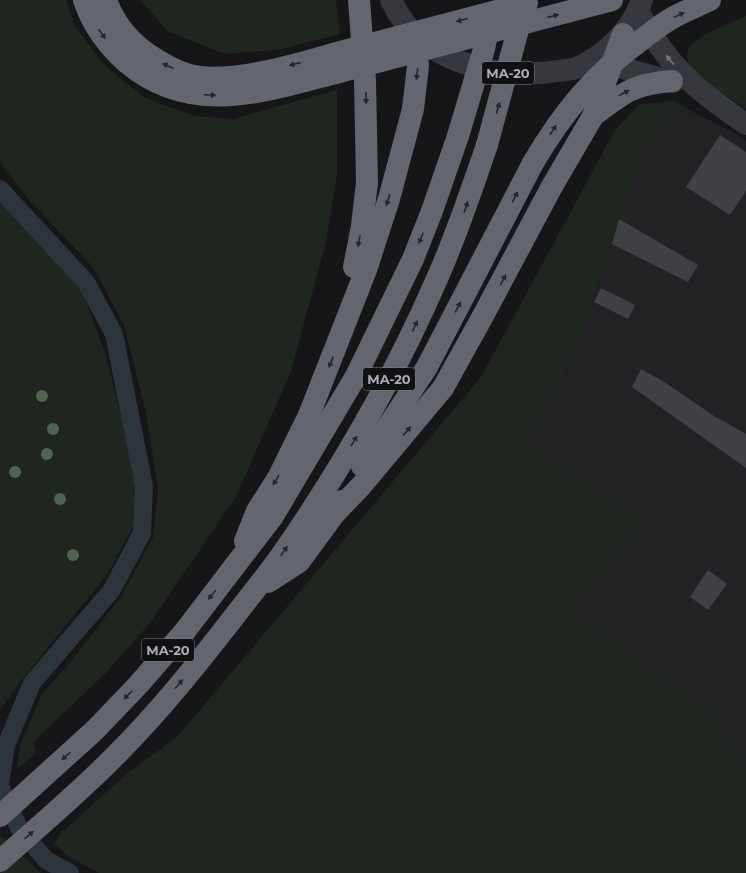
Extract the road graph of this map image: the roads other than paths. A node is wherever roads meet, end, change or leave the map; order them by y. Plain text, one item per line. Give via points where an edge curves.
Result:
1 (84, 0) edge
2 (106, 0) edge
3 (358, 0) edge
4 (391, 0) edge
5 (495, 0) edge
6 (526, 0) edge
7 (538, 0) edge
8 (612, 0) edge
9 (710, 0) edge
10 (640, 5) edge
11 (623, 34) junction
12 (414, 35) junction
13 (612, 65) junction
14 (575, 68) junction
15 (672, 81) junction
16 (707, 97) junction
17 (593, 116) junction
18 (746, 124) edge
19 (339, 342) junction
20 (335, 513) junction
21 (236, 564) junction
22 (252, 593) junction
23 (0, 816) edge
24 (0, 861) edge

1 -> 8 highway, bridge via 100,33 116,53 136,70 160,85 184,93 215,96 274,89
7 -> 2 highway, bridge via 294,65 218,77 190,75 164,65 139,48 122,30
3 -> 19 highway via 366,80 367,182 362,226
4 - 12 street
5 -> 21 highway, MA-20, bridge via 484,49 458,136 413,259 356,376 273,516
22 -> 6 highway, MA-20, bridge via 284,552 332,478 379,398 436,281 460,223 487,145
20 -> 9 highway, bridge via 353,480 426,367 554,127 583,91 625,52 672,18
10 - 11 street
16 -> 10 street via 655,42
11 - 13 highway
11 - 14 street via 601,54
12 - 14 street via 443,53 474,66 508,73 542,74
12 -> 19 highway via 418,66 413,109 389,199
13 - 14 street
13 - 15 street
13 - 17 highway
15 - 16 street
17 -> 15 highway via 623,93 648,83
16 - 18 street
20 -> 17 highway via 361,486 443,388 551,188
19 -> 21 highway via 309,415 278,478 256,511
20 - 22 highway via 298,562
21 -> 23 highway, MA-20 via 180,637 139,684 94,730
24 -> 22 highway, MA-20 via 116,755 209,650

